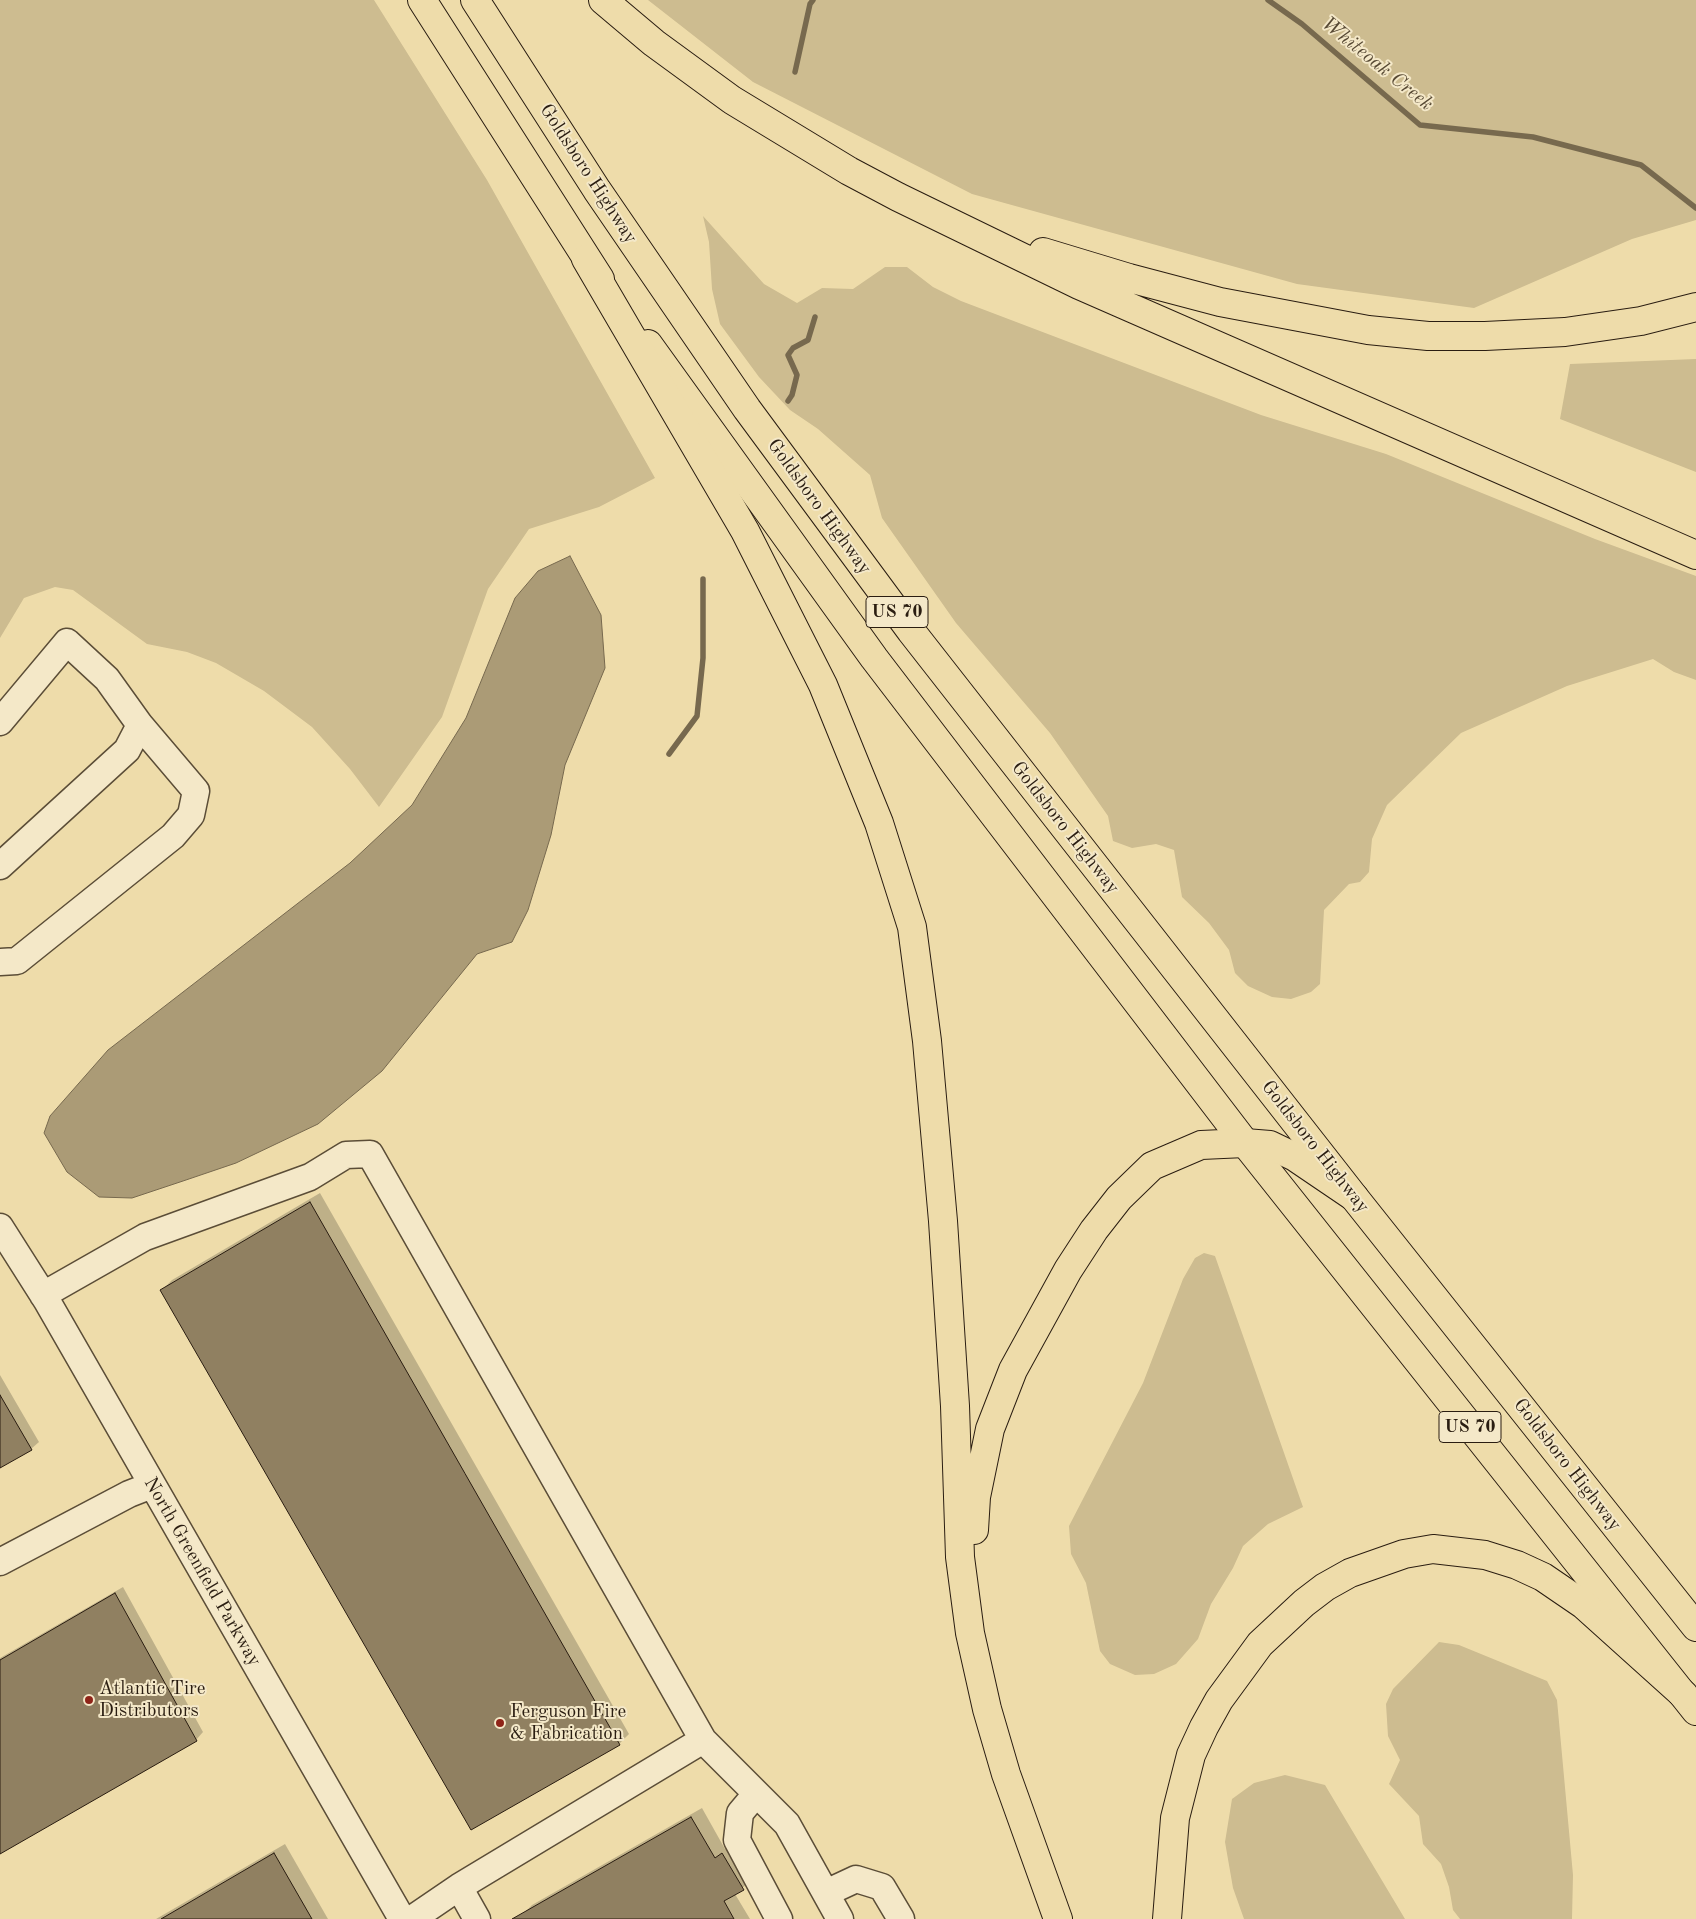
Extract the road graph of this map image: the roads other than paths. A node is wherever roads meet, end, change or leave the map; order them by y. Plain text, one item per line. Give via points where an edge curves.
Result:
1 (422, 0) edge
2 (475, 0) edge
3 (603, 0) edge
4 (951, 223) junction
5 (586, 259) junction
6 (1696, 307) edge
7 (1696, 555) edge
8 (5, 706) edge
9 (140, 726) junction
10 (0, 866) edge
11 (0, 962) edge
12 (1245, 1143) junction
13 (1354, 1198) junction
14 (0, 1227) edge
15 (43, 1295) junction
16 (152, 1485) junction
17 (0, 1562) edge
18 (1696, 1627) edge
19 (970, 1633) junction
20 (1690, 1703) edge
21 (702, 1740) junction
22 (756, 1794) junction
23 (459, 1887) junction
24 (826, 1893) junction
25 (402, 1919) edge
26 (412, 1919) edge
27 (477, 1919) edge
28 (779, 1919) edge
29 (840, 1919) edge
30 (901, 1919) edge
31 (1058, 1919) edge
32 (1167, 1919) edge

1 - 5 main road, US 70
2 - 13 main road, Goldsboro Highway / US 70 via 597,190 764,433 911,631
3 - 4 main road via 654,43 732,100 849,171
4 - 6 main road via 1129,278 1220,302 1368,330 1428,336 1565,332 1641,321
4 - 7 main road via 1088,289
5 - 12 main road, US 70 via 874,658
5 - 19 main road via 745,531 823,685 879,823 912,926 927,1041 943,1221 955,1406 960,1557
8 - 9 street via 67,642 107,680
9 - 10 street via 127,750
9 - 11 street via 196,791 191,815 173,836 17,961
12 - 13 main road via 1270,1145 1295,1157
12 - 19 main road via 1201,1145 1152,1166 1094,1230 1038,1321 1012,1370 990,1428 976,1497
12 - 20 main road, US 70
13 - 18 main road, Goldsboro Highway / US 70
14 - 15 street, North Greenfield Parkway
15 - 16 street, North Greenfield Parkway
15 - 21 street via 146,1237 310,1177 346,1155 370,1154
16 - 17 street
16 - 25 street, North Greenfield Parkway
19 - 31 main road via 1006,1774
20 - 32 main road via 1584,1605 1543,1577 1517,1565 1485,1555 1433,1550 1404,1554 1350,1572 1304,1603 1260,1644 1219,1700 1204,1727 1191,1755 1175,1818
21 - 22 street
21 - 23 street
22 - 24 street via 787,1824
22 - 28 street via 740,1813 737,1840
23 - 26 street
23 - 27 street
24 - 29 street
24 - 30 street via 856,1879 882,1887

